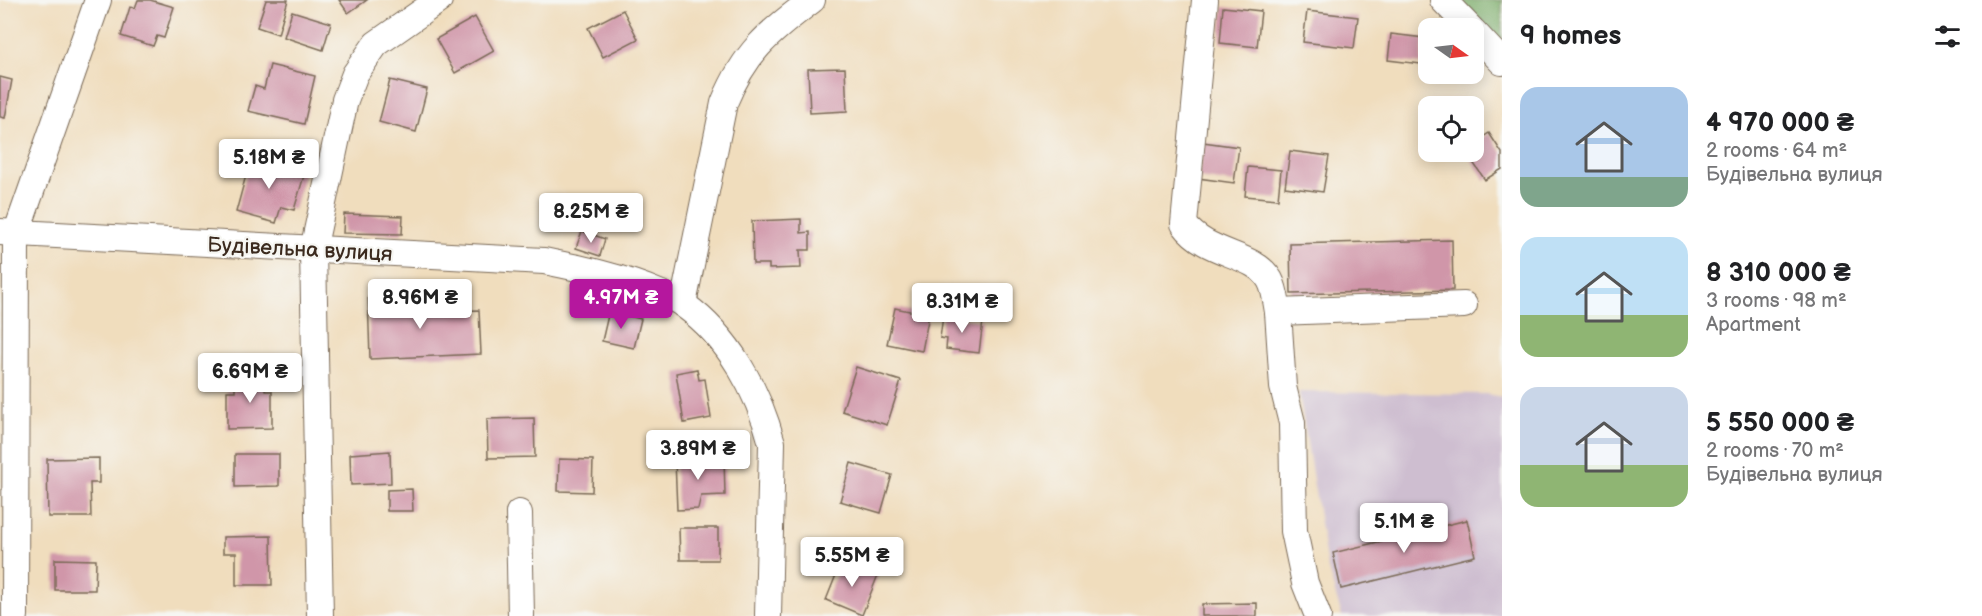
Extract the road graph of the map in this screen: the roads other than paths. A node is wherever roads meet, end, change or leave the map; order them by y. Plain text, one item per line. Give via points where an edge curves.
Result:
1 (98, 0) edge
2 (439, 0) edge
3 (812, 0) edge
4 (1205, 0) edge
5 (1443, 0) edge
6 (1460, 18) edge
7 (1484, 43) edge
8 (1502, 62) edge
9 (8, 233) edge
10 (313, 250) junction
11 (683, 304) junction
12 (1464, 305) dead end
13 (1278, 312) junction
14 (519, 513) dead end
15 (8, 585) edge
16 (15, 616) edge
17 (320, 616) edge
18 (521, 616) edge
19 (768, 616) edge
20 (1318, 616) edge

1 - 9 street
2 - 10 street via 376,44 355,74 345,100
3 - 11 street via 761,40 731,85
4 - 13 street via 1184,224 1207,246 1263,272 1274,288
5 - 6 street
7 - 8 street
9 - 10 street, Будівельна вулиця
9 - 15 street
10 - 11 street, Будівельна вулиця via 544,261 604,273
10 - 17 street
11 - 19 street, Будівельна вулиця via 738,364 765,416 772,443
12 - 13 street
13 - 20 street via 1283,387 1292,423 1294,531 1305,583
14 - 18 street
15 - 16 street

